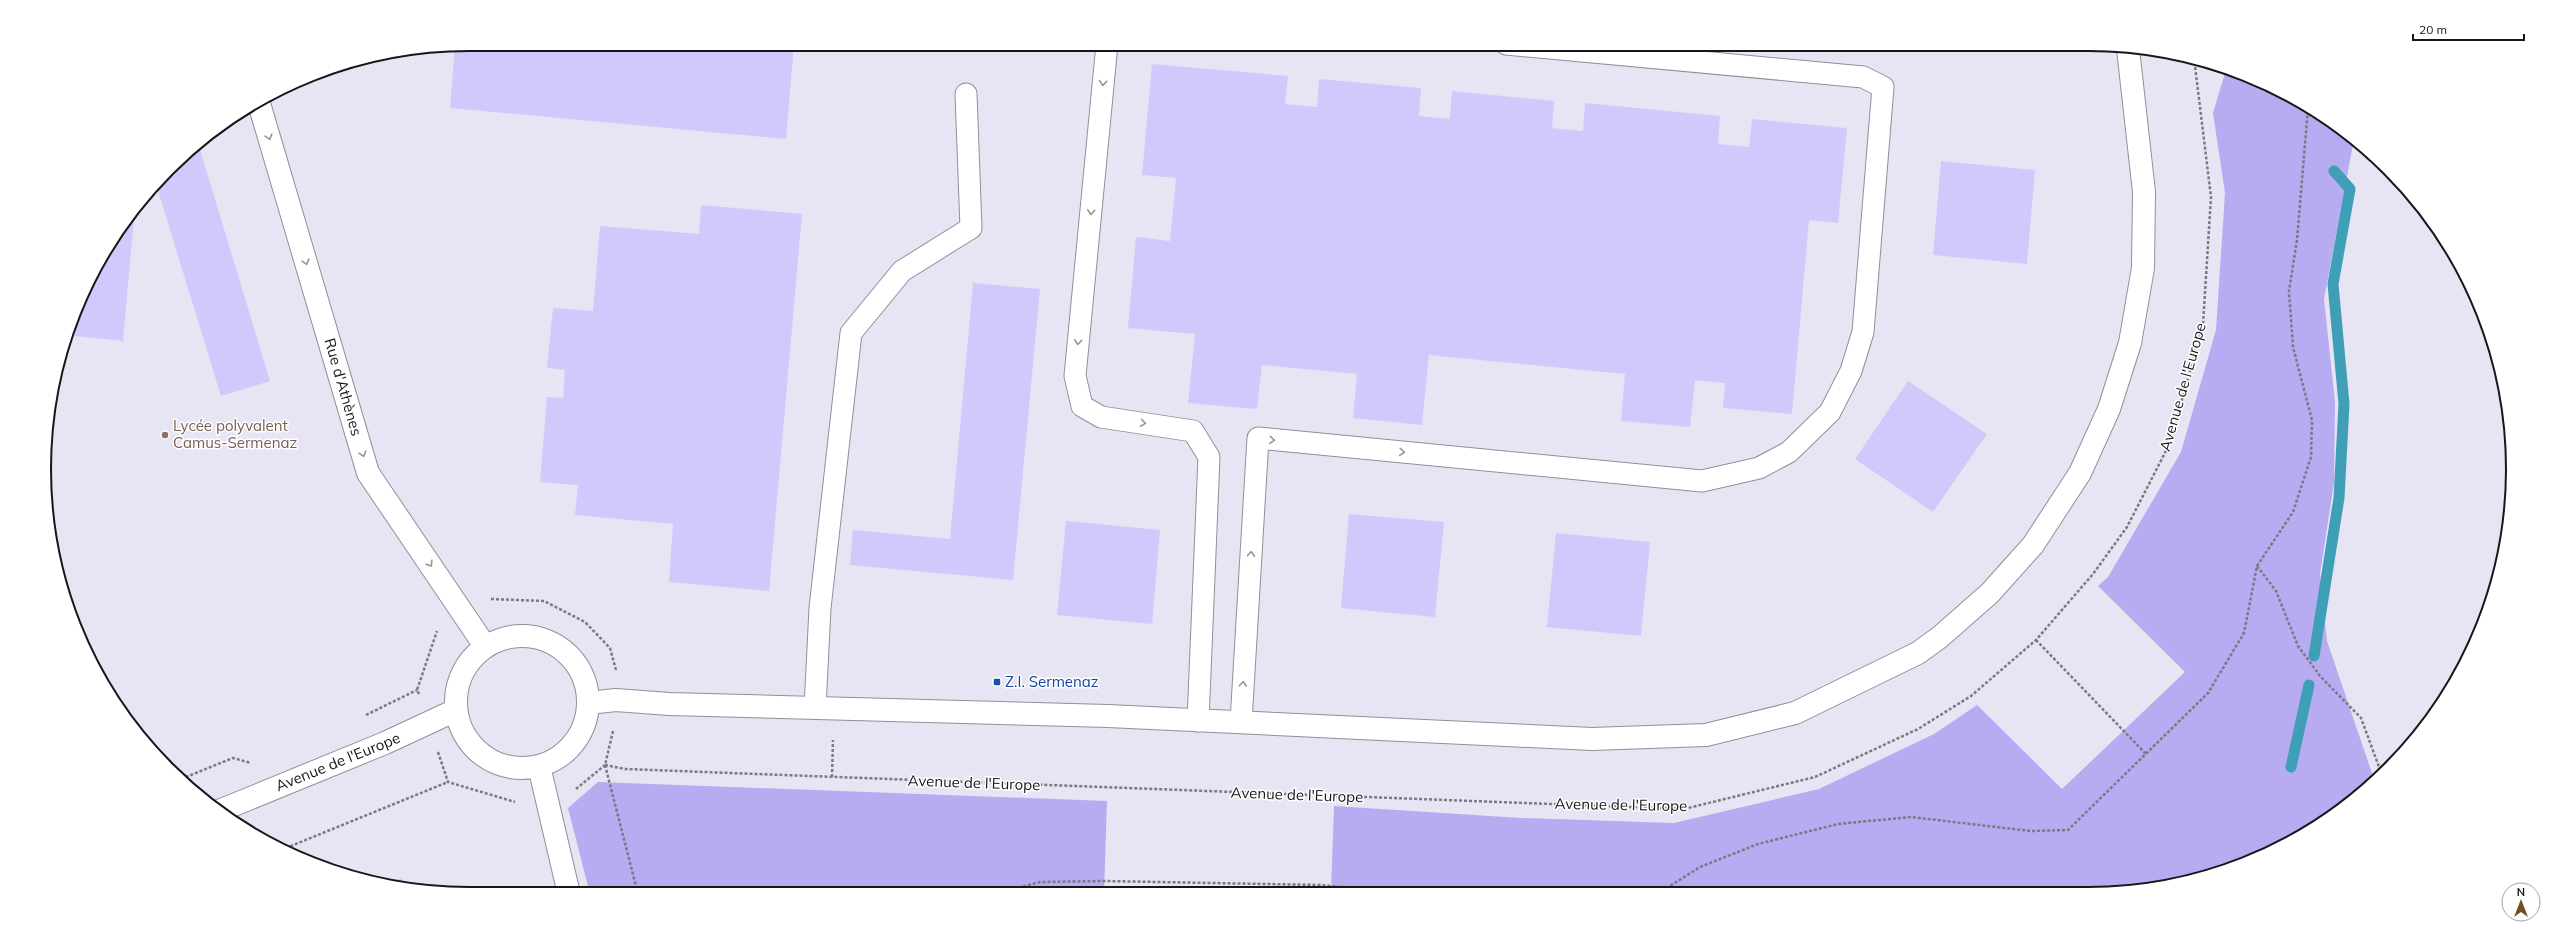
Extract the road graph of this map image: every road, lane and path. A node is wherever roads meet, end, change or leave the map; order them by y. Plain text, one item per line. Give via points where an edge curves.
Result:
1 (1106, 51) edge
2 (1582, 51) edge
3 (2128, 53) edge
4 (2195, 65) edge
5 (966, 94) dead end
6 (260, 107) edge
7 (2308, 113) edge
8 (2256, 566) junction
9 (456, 603) junction
10 (2036, 640) junction
11 (485, 646) junction
12 (417, 690) junction
13 (616, 700) junction
14 (588, 703) junction
15 (815, 708) junction
16 (456, 710) junction
17 (361, 718) dead end
18 (1198, 721) junction
19 (1241, 722) junction
20 (428, 724) junction
21 (2146, 754) junction
22 (255, 764) dead end
23 (605, 765) junction
24 (539, 766) junction
25 (2380, 769) edge
26 (187, 778) edge
27 (448, 782) junction
28 (548, 800) junction
29 (225, 808) edge
30 (290, 846) edge
31 (567, 887) edge
32 (636, 887) edge
33 (1021, 887) edge
34 (1341, 887) edge
35 (1668, 887) edge

1 -> 18 lane via 1075,376 1082,406 1102,417 1193,431 1209,457
19 -> 2 lane via 1258,438 1702,481 1759,468 1789,452 1830,412 1851,371 1863,332 1883,87 1863,77
3 - 19 street via 2144,192 2142,268 2130,342 2112,402 2080,473 2033,544 1990,593 1940,637 1918,653 1795,713 1706,735 1592,739
4 - 10 path, Avenue de l'Europe via 2211,197 2203,324 2170,443 2126,527 2093,574
5 - 15 lane via 971,228 902,271 850,333 820,608
6 -> 9 street, Rue d'Athènes via 368,474
7 - 8 path via 2297,240 2289,291 2293,348 2312,420 2311,457 2293,512
8 - 21 path via 2244,633 2208,693
8 - 25 path via 2276,591 2298,646 2320,676 2361,718
9 - 11 street, Rue d'Athènes
9 - 12 path via 443,614
9 - 13 path via 472,598 544,601 585,622 610,648 616,669
10 - 21 path
10 - 23 path, Avenue de l'Europe via 1984,686 1918,729 1815,777 1684,809 625,769
11 - 14 street via 507,637 531,636 554,643 573,659 585,680
11 - 16 street via 471,659 461,674 456,692
12 - 17 path
12 - 20 path
13 - 14 street
13 - 15 street
13 - 23 path via 612,738
14 - 24 street via 584,724 574,743 558,758
15 - 18 street
16 - 20 street, Avenue de l'Europe
16 - 24 street via 462,732 476,750 494,763 516,768
18 - 19 street
20 - 27 path
20 - 29 street, Avenue de l'Europe
21 - 35 path via 2068,830 2031,831 1911,817 1838,824 1758,844 1700,867
22 - 26 path via 233,758
23 - 28 path via 577,789
23 - 32 path
24 - 28 street
27 - 28 path via 510,802
27 - 30 path
28 - 31 street
33 - 34 path via 1040,882 1104,881

